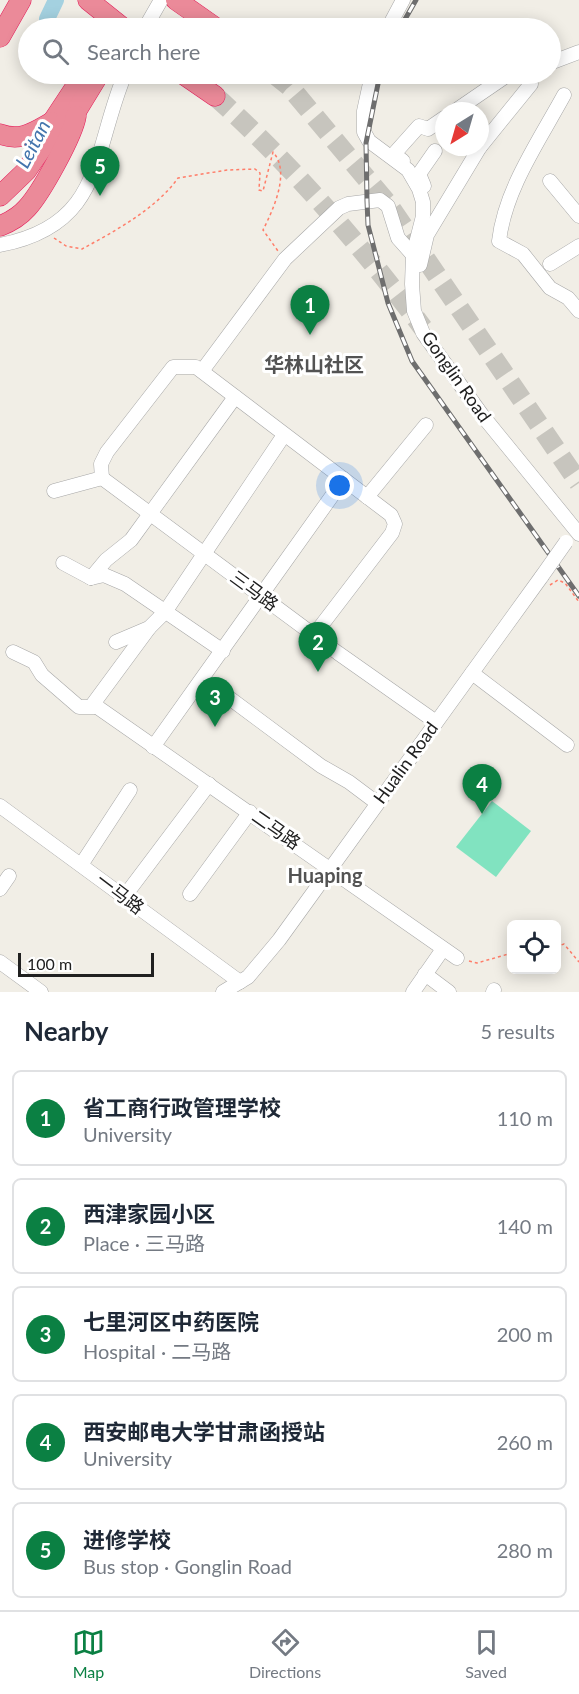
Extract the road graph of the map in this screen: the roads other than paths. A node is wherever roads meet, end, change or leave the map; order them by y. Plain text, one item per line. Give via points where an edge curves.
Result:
1 (21, 0) edge
2 (161, 0) edge
3 (176, 0) edge
4 (403, 0) edge
5 (93, 4) edge
6 (99, 18) edge
7 (110, 18) edge
8 (151, 18) edge
9 (202, 18) edge
10 (393, 18) edge
11 (0, 37) edge
12 (579, 52) edge
13 (561, 59) edge
14 (77, 84) edge
15 (93, 84) edge
16 (122, 84) edge
17 (197, 84) edge
18 (370, 84) edge
19 (493, 84) edge
20 (531, 84) edge
21 (564, 95) dead end
22 (214, 96) tunnel mouth
23 (467, 102) edge
24 (77, 110) junction
25 (52, 122) junction
26 (435, 124) edge
27 (0, 134) edge
28 (489, 136) edge
29 (435, 151) dead end
30 (475, 156) edge
31 (419, 174) junction
32 (550, 181) dead end
33 (0, 186) edge
34 (0, 196) edge
35 (579, 216) edge
36 (436, 222) junction
37 (0, 226) edge
38 (0, 245) edge
39 (579, 246) edge
40 (413, 255) junction
41 (550, 264) dead end
42 (579, 311) edge
43 (202, 371) junction
44 (449, 371) junction
45 (235, 397) junction
46 (426, 425) dead end
47 (284, 435) junction
48 (102, 478) junction
49 (345, 479) junction
50 (54, 491) dead end
51 (367, 497) junction
52 (149, 513) junction
53 (578, 529) edge
54 (204, 554) junction
55 (63, 563) dead end
56 (91, 578) junction
57 (262, 597) junction
58 (165, 612) junction
59 (149, 628) junction
60 (314, 635) junction
61 (116, 642) dead end
62 (223, 651) junction
63 (13, 652) dead end
64 (472, 673) junction
65 (220, 691) dead end
66 (96, 705) junction
67 (436, 722) junction
68 (567, 745) dead end
69 (153, 747) junction
70 (209, 784) junction
71 (130, 790) dead end
72 (377, 803) junction
73 (0, 806) edge
74 (250, 812) junction
75 (81, 865) junction
76 (331, 868) junction
77 (9, 876) dead end
78 (0, 889) edge
79 (190, 894) dead end
80 (123, 897) junction
81 (443, 949) junction
82 (457, 958) road end
83 (0, 962) edge
84 (425, 974) junction
85 (240, 982) junction
86 (41, 992) edge
87 (223, 992) edge
88 (413, 992) edge
89 (449, 992) edge

1 - 11 highway
2 - 8 street
3 - 9 highway
4 - 10 street
5 - 6 highway
5 - 7 highway
12 - 13 street
14 - 25 highway
15 - 24 highway
16 - 38 street via 95,168 72,209 45,232
17 - 22 highway
18 - 40 street, Gonglin Road via 364,132 369,141 408,170 423,202
19 - 23 street
20 - 28 street
21 - 42 street via 511,195 501,219 499,241 523,254 550,288 568,298
24 - 34 highway
24 - 37 highway via 75,124 28,207
25 - 27 highway via 25,137
25 - 33 highway via 26,162
26 - 31 street via 428,129 419,126 394,154
29 - 31 street
30 - 36 street
31 - 36 street
32 - 35 street
36 - 44 street via 427,235 420,260 419,303 444,351
39 - 41 street
40 - 43 street via 398,238 388,206 380,200 339,208 285,259
40 - 44 street, Gonglin Road via 414,311 423,333
43 - 45 street
43 - 48 street via 196,367 173,367 107,452 101,464
44 - 53 street, Gonglin Road via 523,467
45 - 47 street
45 - 52 street
46 - 51 street
47 - 49 street
47 - 54 street
48 - 50 street
48 - 52 street, 三马路
49 - 51 street
49 - 57 street
51 - 60 street via 391,515 395,524 392,533
52 - 54 street, 三马路
52 - 56 street via 131,540
53 - 64 street, Hualin Road, bridge
54 - 57 street, 三马路
54 - 58 street
55 - 56 street
56 - 58 street via 104,575 125,584
57 - 60 street, 三马路
57 - 62 street
58 - 59 street
58 - 62 street
59 - 61 street
59 - 66 street
60 - 67 street, 三马路
62 - 69 street
63 - 66 street via 34,662 42,675 79,707
64 - 67 street, Hualin Road
64 - 68 street
65 - 72 street
66 - 69 street, 二马路
67 - 72 street, Hualin Road
69 - 70 street, 二马路
70 - 74 street, 二马路
70 - 80 street
71 - 75 street
72 - 76 street, Hualin Road
73 - 75 street, 一马路
74 - 76 street, 二马路
74 - 79 street
75 - 80 street, 一马路
76 - 81 street, 二马路
76 - 85 street, Hualin Road via 279,940
77 - 78 street
80 - 85 street, 一马路
81 - 82 street, 二马路
81 - 84 street
83 - 86 street
84 - 88 street
84 - 89 street
85 - 87 street, Hualin Road

